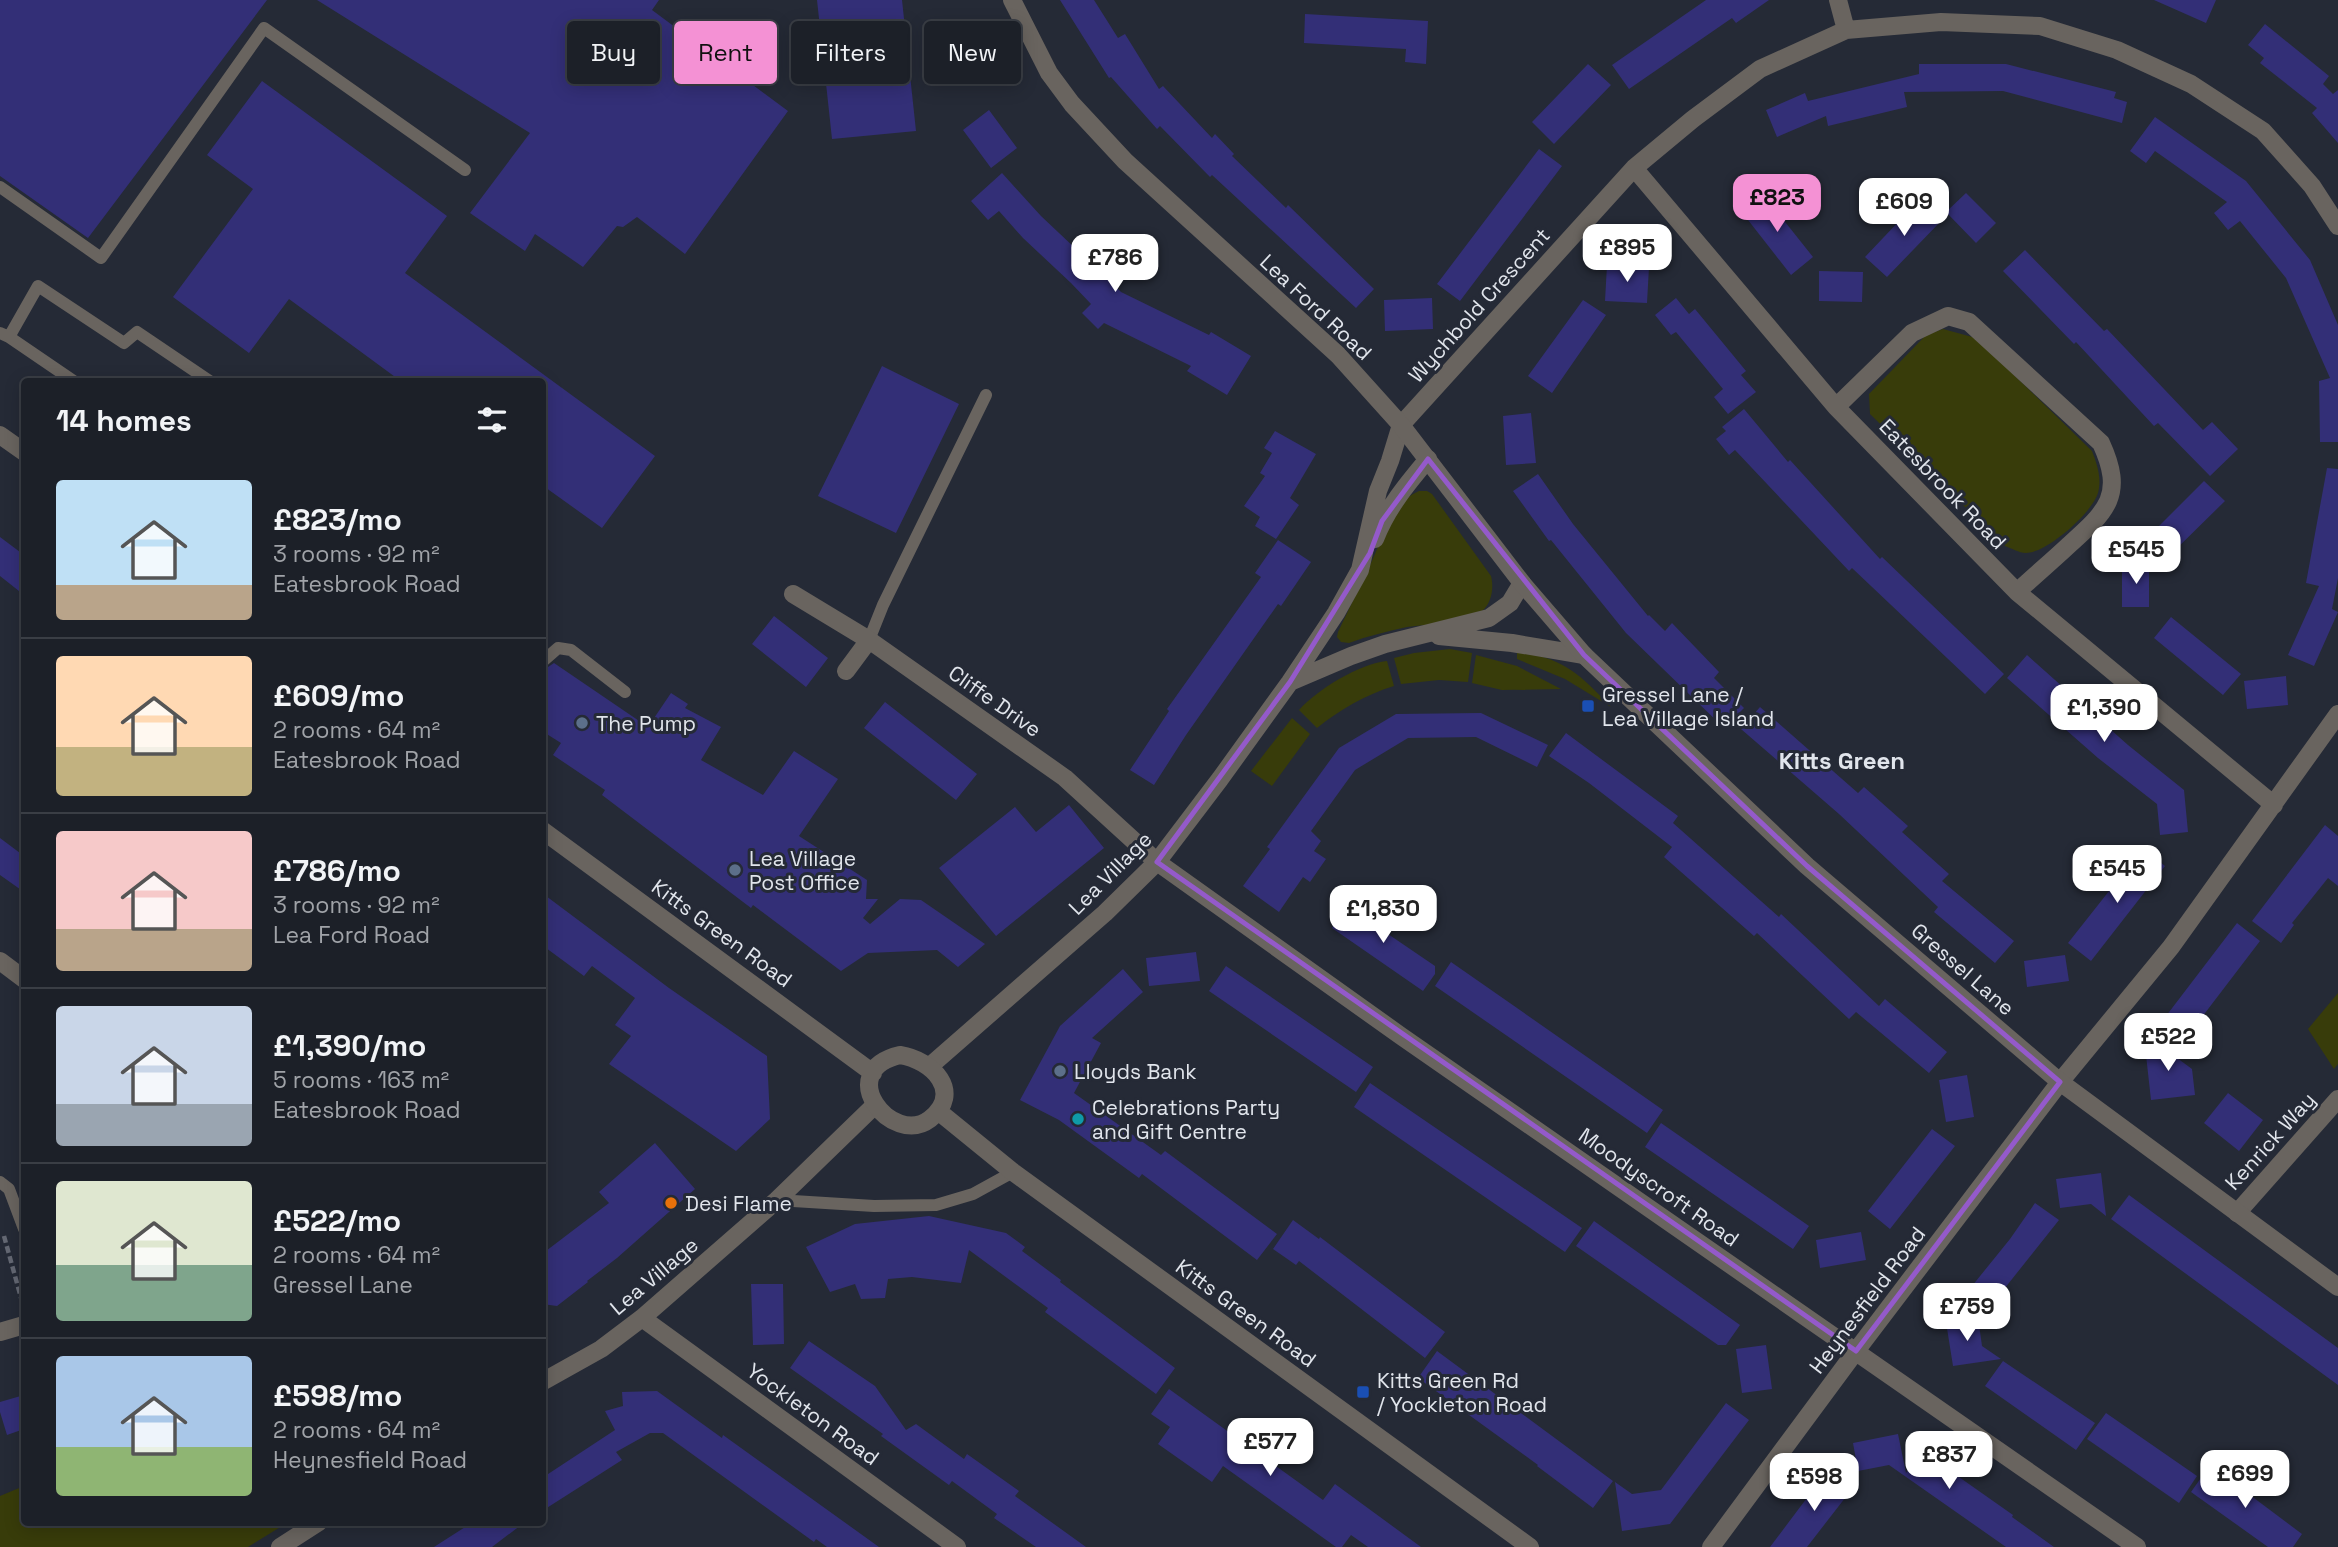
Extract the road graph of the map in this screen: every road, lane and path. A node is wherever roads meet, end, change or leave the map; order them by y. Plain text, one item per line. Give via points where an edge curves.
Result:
1 (1012, 0) edge
2 (1838, 0) edge
3 (1846, 30) junction
4 (1634, 168) junction
5 (465, 170) dead end
6 (0, 187) edge
7 (2338, 226) edge
8 (4, 335) edge
9 (69, 378) edge
10 (205, 378) edge
11 (986, 395) dead end
12 (1836, 407) junction
13 (1401, 425) junction
14 (0, 435) edge
15 (21, 450) edge
16 (1427, 460) junction
17 (1360, 570) junction
18 (1522, 583) junction
19 (2017, 592) junction
20 (793, 594) dead end
21 (1420, 634) junction
22 (869, 640) junction
23 (1584, 655) junction
24 (546, 658) edge
25 (846, 671) dead end
26 (1290, 682) junction
27 (625, 692) dead end
28 (2338, 714) edge
29 (2274, 805) junction
30 (546, 833) edge
31 (1157, 862) junction
32 (0, 961) edge
33 (21, 977) edge
34 (930, 1066) junction
35 (873, 1073) junction
36 (2060, 1082) junction
37 (2338, 1099) edge
38 (876, 1105) junction
39 (937, 1111) junction
40 (1013, 1172) junction
41 (0, 1182) edge
42 (777, 1200) junction
43 (2236, 1213) junction
44 (21, 1221) edge
45 (4, 1233) dead end
46 (2338, 1287) edge
47 (21, 1299) edge
48 (642, 1318) junction
49 (21, 1326) edge
50 (0, 1332) edge
51 (1856, 1352) junction
52 (546, 1374) edge
53 (313, 1526) edge
54 (280, 1547) edge
55 (957, 1547) edge
56 (1530, 1547) edge
57 (1712, 1547) edge
58 (2137, 1547) edge

1 - 13 street, Lea Ford Road via 1049,73 1072,104 1125,161 1338,355
2 - 3 street
3 - 4 street, Wychbold Crescent via 1760,69
3 - 7 street, Wychbold Crescent via 1941,22 2040,26 2117,50 2191,84 2263,131 2312,186
4 - 12 street, Eatesbrook Road
4 - 13 street, Wychbold Crescent
5 - 6 lane via 264,28 101,258
8 - 9 lane
8 - 10 lane via 38,286 124,343 137,332
11 - 22 lane
12 - 19 street, Eatesbrook Road
12 - 19 street via 1912,333 1948,316 1969,322 2101,443 2112,466 2110,498 2101,516
13 - 16 street, Lea Ford Road
13 - 17 street, Lea Village via 1378,491
14 - 15 street
16 - 17 street via 1382,521
16 - 18 street, Lea Ford Road
17 - 26 street, Lea Village
18 - 21 street via 1510,603 1489,618
18 - 23 street, Lea Ford Road
19 - 29 street, Eatesbrook Road
20 - 22 street, Cliffe Drive
21 - 23 street
21 - 26 street
22 - 25 street
22 - 31 street, Cliffe Drive via 1065,778
23 - 36 street, Gressel Lane via 1807,866
24 - 27 lane via 558,648 571,650
26 - 31 street, Lea Village
28 - 29 street
29 - 36 street via 2171,947
30 - 35 street, Kitts Green Road
31 - 34 street, Lea Village
31 - 51 street, Moodyscroft Road
32 - 33 street
34 - 35 street via 901,1055 880,1063
34 - 39 street via 943,1086
35 - 38 street via 868,1087
36 - 43 street, Gressel Lane
36 - 51 street, Heynesfield Road
37 - 43 street, Kenrick Way
38 - 39 street via 893,1120 915,1126
38 - 42 street, Lea Village
39 - 40 street, Kitts Green Road
40 - 42 lane via 972,1194 936,1205
40 - 56 street, Kitts Green Road
41 - 44 lane via 9,1189
42 - 48 street, Lea Village
43 - 46 street, Gressel Lane
45 - 47 path
48 - 52 street, Lea Village via 601,1349
48 - 55 street, Yockleton Road
49 - 50 street
51 - 57 street, Heynesfield Road
51 - 58 street, Moodyscroft Road
53 - 54 street

